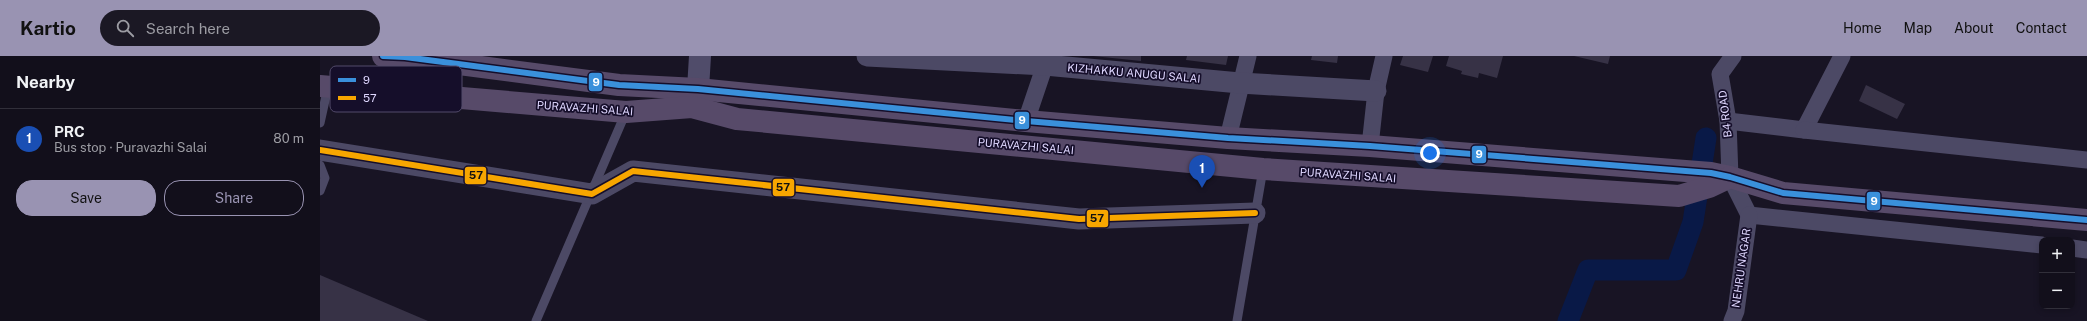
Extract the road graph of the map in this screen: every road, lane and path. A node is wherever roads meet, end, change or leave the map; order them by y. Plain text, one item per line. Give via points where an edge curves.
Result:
1 (383, 56) edge
2 (406, 56) edge
3 (700, 56) edge
4 (867, 56) edge
5 (1248, 56) edge
6 (1384, 56) edge
7 (1724, 56) edge
8 (1733, 56) edge
9 (1842, 56) edge
10 (1047, 60) edge
11 (1720, 74) junction
12 (1240, 83) junction
13 (324, 86) edge
14 (1376, 91) junction
15 (462, 98) edge
16 (695, 98) junction
17 (626, 112) junction
18 (1728, 120) junction
19 (1026, 121) junction
20 (320, 122) edge
21 (1804, 130) junction
22 (1228, 138) junction
23 (1370, 146) junction
24 (320, 150) edge
25 (2087, 160) edge
26 (320, 165) edge
27 (1263, 169) junction
28 (1717, 179) junction
29 (320, 191) edge
30 (592, 194) junction
31 (1255, 213) junction
32 (1749, 215) junction
33 (2087, 220) edge
34 (2039, 245) edge
35 (2075, 248) edge
36 (2087, 250) edge
37 (536, 321) edge
38 (1237, 321) edge
39 (1732, 321) edge

1 - 2 main road, PURAVAZHI SALAI
2 - 16 main road, PURAVAZHI SALAI via 620,85
3 - 16 main road
4 - 10 street, KIZHAKKU ANUGU SALAI
5 - 12 street
6 - 14 street
7 - 11 street
8 - 11 street, B4 ROAD
9 - 21 street
10 - 12 street, KIZHAKKU ANUGU SALAI
10 - 19 street
11 - 18 street, B4 ROAD
12 - 14 street, KIZHAKKU ANUGU SALAI
12 - 22 street
13 - 20 lane
14 - 23 street
15 - 17 main road, PURAVAZHI SALAI
16 - 17 main road, PURAVAZHI SALAI
16 - 19 main road, PURAVAZHI SALAI
16 - 27 main road, PURAVAZHI SALAI via 736,119
17 - 30 lane
18 - 21 street
18 - 28 street, B4 ROAD
19 - 22 main road, PURAVAZHI SALAI
21 - 25 street
22 - 23 main road, PURAVAZHI SALAI
23 - 28 main road, PURAVAZHI SALAI via 1688,171
24 - 30 street
26 - 29 lane via 325,178
27 - 28 main road, PURAVAZHI SALAI via 1679,196
27 - 31 lane
28 - 32 street
28 - 33 main road, PURAVAZHI SALAI via 1784,193
30 - 31 street via 633,171 1079,219
30 - 37 lane
31 - 38 lane
32 - 34 street
32 - 39 street, NEHRU NAGAR via 1736,311
35 - 36 street

